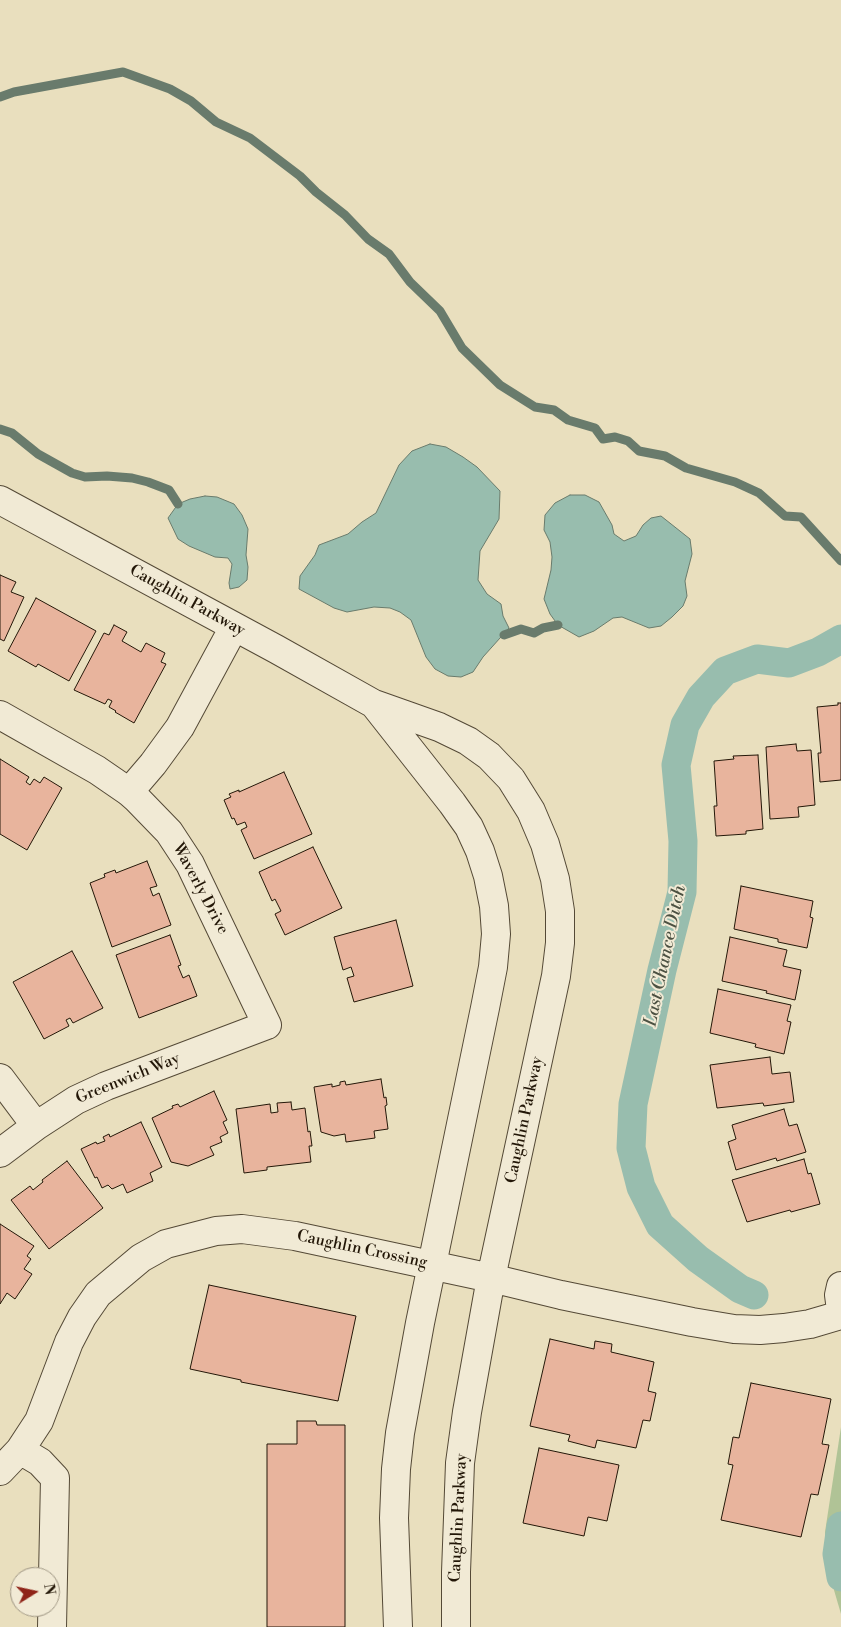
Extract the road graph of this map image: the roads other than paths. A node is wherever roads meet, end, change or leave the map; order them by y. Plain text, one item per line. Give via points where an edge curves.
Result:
1 (0, 500) edge
2 (234, 628) junction
3 (374, 704) junction
4 (0, 716) edge
5 (129, 792) junction
6 (267, 1025) joint
7 (0, 1078) edge
8 (36, 1126) junction
9 (0, 1153) edge
10 (432, 1265) junction
11 (491, 1278) junction
12 (841, 1286) edge
13 (841, 1310) edge
14 (841, 1315) edge
15 (20, 1450) junction
16 (0, 1471) edge
17 (52, 1627) edge
18 (398, 1627) edge
19 (456, 1627) edge

1 - 2 street, Caughlin Parkway
2 - 3 street, Caughlin Parkway
2 - 5 street via 180,727
3 - 10 street, Caughlin Parkway via 469,827 488,876 494,906 493,967
3 - 11 street, Caughlin Parkway via 438,727 489,756 511,780 531,811 555,879 560,911 556,976
4 - 5 street, Waverly Drive via 97,770
5 - 6 street, Waverly Drive via 169,832 190,864
6 - 8 street, Greenwich Way via 106,1086 76,1100
7 - 8 street
8 - 9 street, Greenwich Way
10 - 11 street, Caughlin Crossing
10 - 15 street, Caughlin Crossing via 295,1236 242,1229 216,1231 166,1244 118,1275 82,1316 39,1421
10 - 18 street, Caughlin Parkway via 396,1469 394,1518
11 - 14 street, Caughlin Crossing via 734,1329 784,1328
11 - 19 street, Caughlin Parkway via 460,1463
12 - 13 street
15 - 16 street, Caughlin Crossing
15 - 17 street via 40,1462 55,1478

